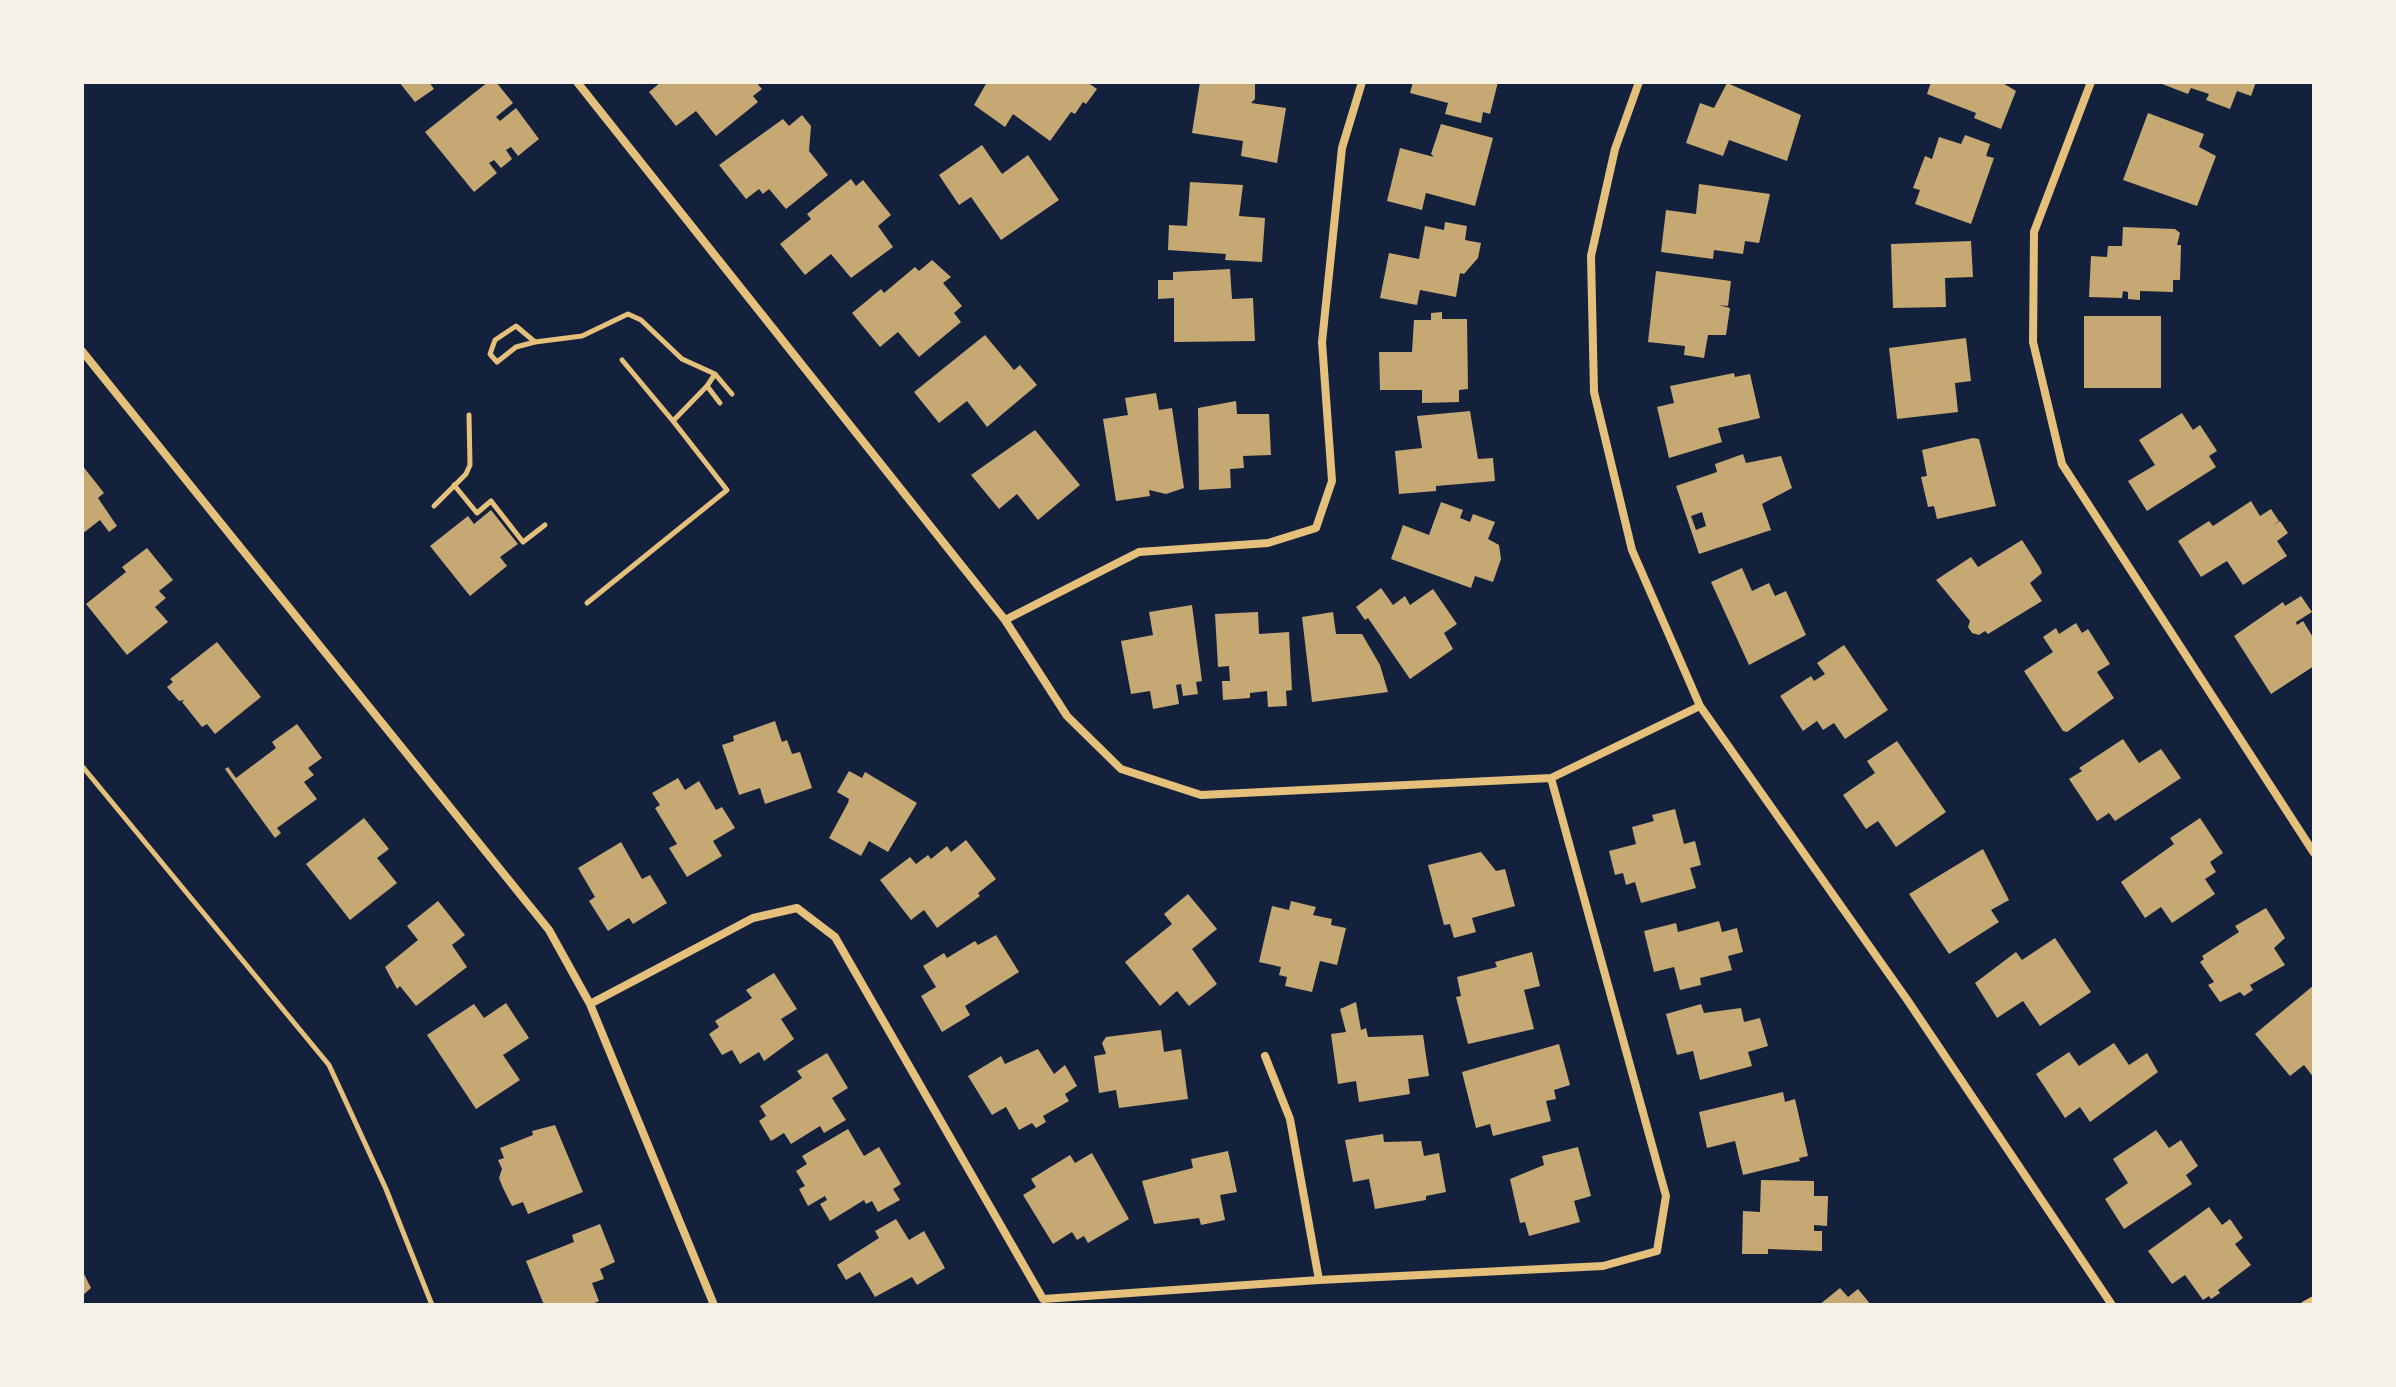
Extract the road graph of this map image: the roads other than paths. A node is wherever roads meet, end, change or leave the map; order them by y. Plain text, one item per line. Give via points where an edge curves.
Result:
1 (577, 82) edge
2 (1362, 82) edge
3 (1639, 82) edge
4 (2091, 82) edge
5 (82, 351) edge
6 (1005, 620) junction
7 (1700, 706) junction
8 (1551, 778) junction
9 (2314, 853) edge
10 (590, 1004) junction
11 (1265, 1056) dead end
12 (1319, 1280) junction
13 (2314, 1300) edge
14 (714, 1305) edge
15 (2112, 1305) edge
16 (2305, 1305) edge

1 - 6 street
2 - 6 street via 1340,163 1322,342 1332,481 1316,528 1268,543 1139,552
3 - 7 street via 1615,149 1591,256 1594,392 1632,550
4 - 9 street via 2034,232 2033,342 2062,464
5 - 10 street via 549,930
6 - 8 street via 1067,716 1121,769 1201,795
7 - 8 street
7 - 15 street via 1908,1001
8 - 12 street via 1666,1196 1657,1251 1603,1266
10 - 12 street via 753,918 797,908 835,937 1043,1299
10 - 14 street
11 - 12 street via 1290,1119
13 - 16 street

